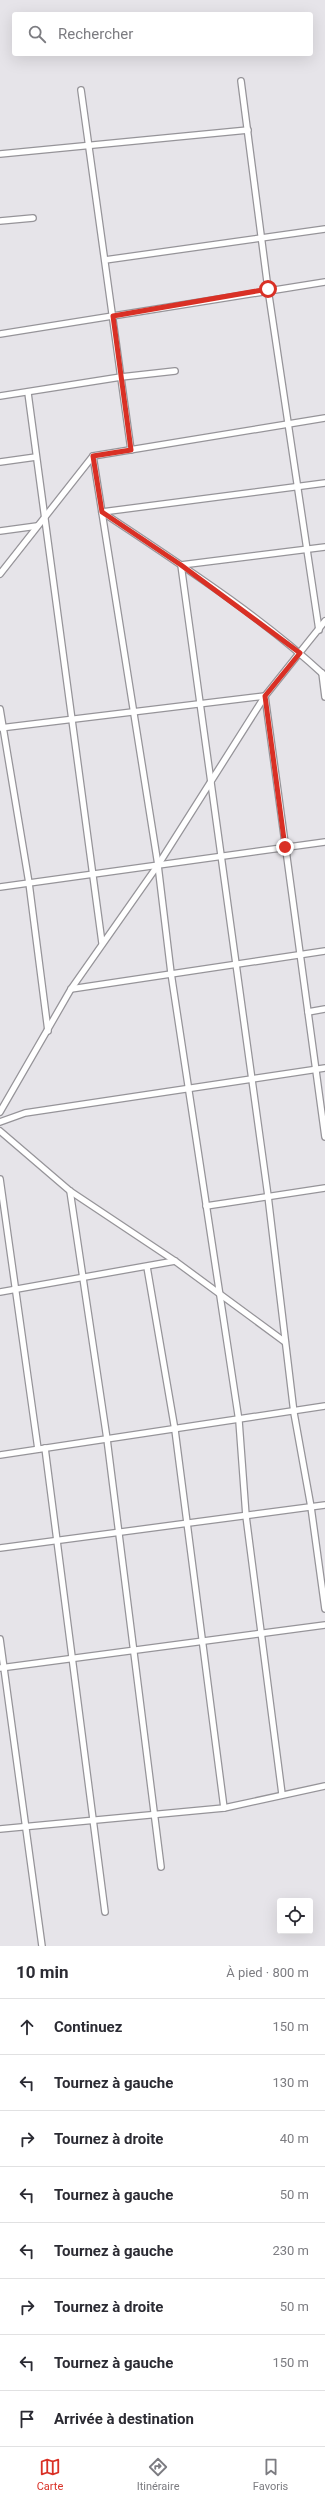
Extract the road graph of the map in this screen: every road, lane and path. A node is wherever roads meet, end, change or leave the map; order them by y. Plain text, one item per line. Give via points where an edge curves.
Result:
1 (241, 80) dead end
2 (81, 90) dead end
3 (248, 130) junction
4 (89, 146) junction
5 (0, 154) edge
6 (34, 218) dead end
7 (0, 221) edge
8 (325, 229) edge
9 (262, 238) junction
10 (105, 260) junction
11 (325, 282) edge
12 (268, 289) junction
13 (113, 316) junction
14 (0, 334) edge
15 (175, 372) dead end
16 (121, 377) junction
17 (28, 392) junction
18 (0, 396) edge
19 (325, 418) edge
20 (288, 424) junction
21 (131, 450) junction
22 (36, 456) junction
23 (93, 456) junction
24 (0, 462) edge
25 (325, 483) edge
26 (297, 486) junction
27 (102, 512) junction
28 (45, 516) junction
29 (37, 526) junction
30 (0, 531) edge
31 (325, 547) edge
32 (306, 549) junction
33 (181, 565) junction
34 (0, 574) edge
35 (325, 621) edge
36 (319, 630) junction
37 (300, 653) junction
38 (323, 675) edge
39 (265, 696) junction
40 (325, 698) edge
41 (200, 704) junction
42 (0, 709) edge
43 (134, 712) junction
44 (70, 719) junction
45 (1, 728) edge
46 (211, 782) junction
47 (325, 842) edge
48 (285, 847) junction
49 (221, 856) junction
50 (158, 865) junction
51 (92, 874) junction
52 (29, 883) junction
53 (0, 888) edge
54 (102, 943) junction
55 (325, 951) edge
56 (300, 954) junction
57 (236, 964) junction
58 (171, 973) junction
59 (72, 989) junction
60 (325, 1009) edge
61 (308, 1012) junction
62 (48, 1031) junction
63 (325, 1068) edge
64 (316, 1069) junction
65 (251, 1079) junction
66 (189, 1088) junction
67 (0, 1112) edge
68 (0, 1122) edge
69 (0, 1131) edge
70 (325, 1137) edge
71 (0, 1179) edge
72 (325, 1188) edge
73 (70, 1191) junction
74 (268, 1196) junction
75 (206, 1206) junction
76 (175, 1261) junction
77 (147, 1267) junction
78 (84, 1277) junction
79 (16, 1290) junction
80 (0, 1292) edge
81 (220, 1293) junction
82 (285, 1342) junction
83 (325, 1406) edge
84 (294, 1413) junction
85 (239, 1420) junction
86 (175, 1430) junction
87 (107, 1440) junction
88 (45, 1448) junction
89 (38, 1449) junction
90 (0, 1455) edge
91 (325, 1505) edge
92 (311, 1507) junction
93 (246, 1516) junction
94 (187, 1523) junction
95 (119, 1533) junction
96 (57, 1541) junction
97 (0, 1548) edge
98 (325, 1609) edge
99 (325, 1625) edge
100 (262, 1634) junction
101 (0, 1640) edge
102 (203, 1642) junction
103 (134, 1651) junction
104 (72, 1658) junction
105 (2, 1667) edge
106 (325, 1786) edge
107 (282, 1794) junction
108 (224, 1808) junction
109 (154, 1815) junction
110 (93, 1820) junction
111 (26, 1827) junction
112 (0, 1829) edge
113 (161, 1867) dead end
114 (105, 1912) dead end
115 (42, 1946) edge

1 - 3 street
2 - 4 street
3 - 4 street
3 - 9 street
4 - 5 street
4 - 10 street
6 - 7 street
8 - 9 street
9 - 10 street
9 - 12 street
10 - 13 street
11 - 12 street
12 - 13 street
12 - 20 street
13 - 14 street
13 - 16 street
15 - 16 street
16 - 17 street
16 - 21 street
17 - 18 street
17 - 22 street
19 - 20 street
20 - 21 street
20 - 26 street
21 - 23 street
22 - 24 street
22 - 28 street
23 - 27 street
23 - 28 street
25 - 26 street
26 - 27 street
26 - 32 street
27 - 33 street
27 - 43 street
28 - 29 street
28 - 44 street
29 - 30 street
29 - 34 street
31 - 32 street
32 - 33 street
32 - 36 street
33 - 37 street
33 - 41 street
35 - 36 street
36 - 37 street
37 - 38 street
37 - 39 street
38 - 40 street
39 - 41 street
39 - 46 street
39 - 48 street
41 - 43 street
41 - 46 street
42 - 45 street
43 - 44 street
43 - 50 street
44 - 45 street
44 - 51 street
45 - 52 street
46 - 49 street
46 - 50 street
47 - 48 street
48 - 49 street
48 - 56 street
49 - 50 street
49 - 57 street
50 - 51 street
50 - 54 street
50 - 58 street
51 - 52 street
51 - 54 street
52 - 53 street
52 - 62 street
54 - 59 street
55 - 56 street
56 - 57 street
56 - 61 street
57 - 58 street
57 - 65 street
58 - 59 street
58 - 66 street
59 - 62 street
60 - 61 street
61 - 64 street
62 - 67 street
63 - 64 street
64 - 65 street
64 - 70 street
65 - 66 street
65 - 74 street
66 - 68 street via 26,1113
66 - 75 street
69 - 73 street
71 - 79 street
72 - 74 street
73 - 76 street
73 - 78 street
74 - 75 street
74 - 82 street
75 - 81 street
76 - 77 street
76 - 81 street
77 - 78 street
77 - 86 street
78 - 79 street
78 - 87 street
79 - 80 street
79 - 89 street
81 - 82 street
81 - 85 street
82 - 84 street
83 - 84 street
84 - 85 street
84 - 92 street
85 - 86 street
85 - 93 street
86 - 87 street
86 - 94 street
87 - 88 street
87 - 95 street
88 - 89 street
88 - 96 street
89 - 90 street
91 - 92 street
92 - 93 street
92 - 98 street
93 - 94 street
93 - 100 street
94 - 95 street
94 - 102 street
95 - 96 street
95 - 103 street
96 - 97 street
96 - 104 street
99 - 100 street
100 - 102 street
100 - 107 street
101 - 105 street
102 - 103 street
102 - 108 street
103 - 104 street
103 - 109 street
104 - 105 street
104 - 110 street
105 - 111 street
106 - 107 street
107 - 108 street
108 - 109 street
109 - 110 street
109 - 113 street
110 - 111 street
110 - 114 street
111 - 112 street
111 - 115 street

